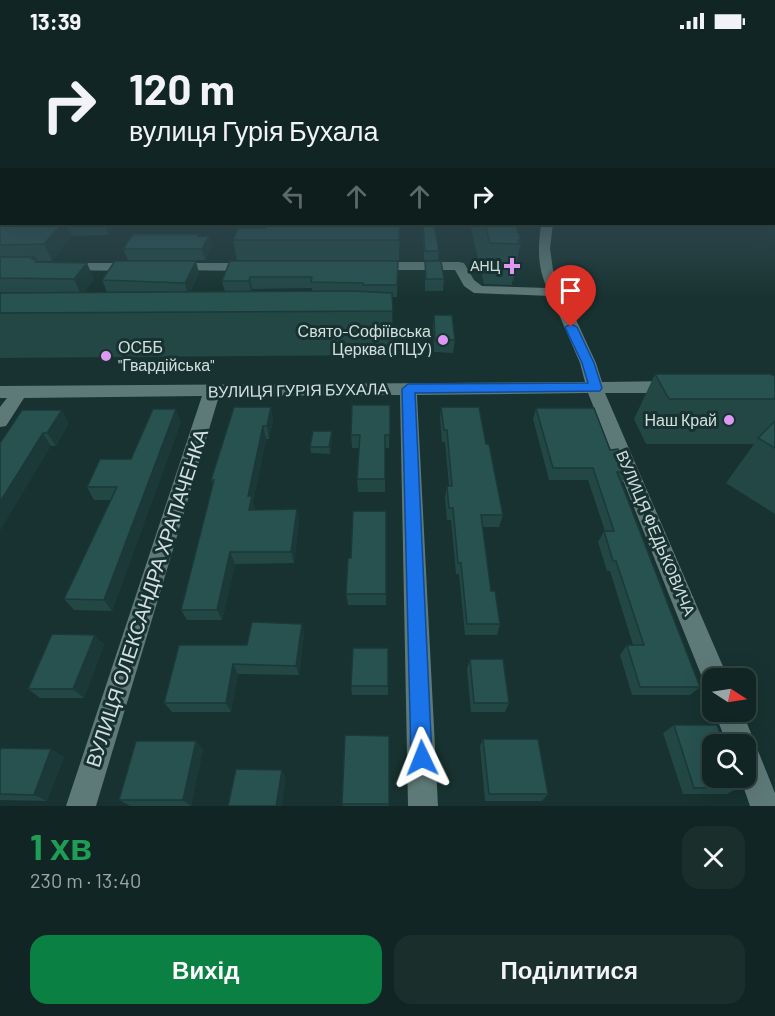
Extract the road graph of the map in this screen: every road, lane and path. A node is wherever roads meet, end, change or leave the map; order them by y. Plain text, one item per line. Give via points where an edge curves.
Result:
1 (546, 229) edge
2 (365, 266) edge
3 (50, 267) edge
4 (270, 267) edge
5 (554, 291) junction
6 (689, 387) edge
7 (595, 388) junction
8 (408, 389) junction
9 (20, 391) junction
10 (212, 391) junction
11 (0, 392) edge
12 (0, 421) edge
13 (712, 668) edge
14 (756, 782) edge
15 (81, 806) edge
16 (423, 806) edge
17 (765, 806) edge

1 - 5 street, ВУЛИЦЯ ФЕДЬКОВИЧА via 546,270
2 - 5 street via 459,266 468,283 478,290
3 - 4 street
5 - 7 street, ВУЛИЦЯ ФЕДЬКОВИЧА via 588,363
6 - 7 street, ВУЛИЦЯ ГУРІЯ БУХАЛА
7 - 8 street, ВУЛИЦЯ ГУРІЯ БУХАЛА
7 - 13 street, ВУЛИЦЯ ФЕДЬКОВИЧА
8 - 10 street, ВУЛИЦЯ ГУРІЯ БУХАЛА
8 - 16 street
9 - 10 street, ВУЛИЦЯ ГУРІЯ БУХАЛА
9 - 11 street, ВУЛИЦЯ ГУРІЯ БУХАЛА
9 - 12 street
10 - 15 street, ВУЛИЦЯ ОЛЕКСАНДРА ХРАПАЧЕНКА
14 - 17 street

